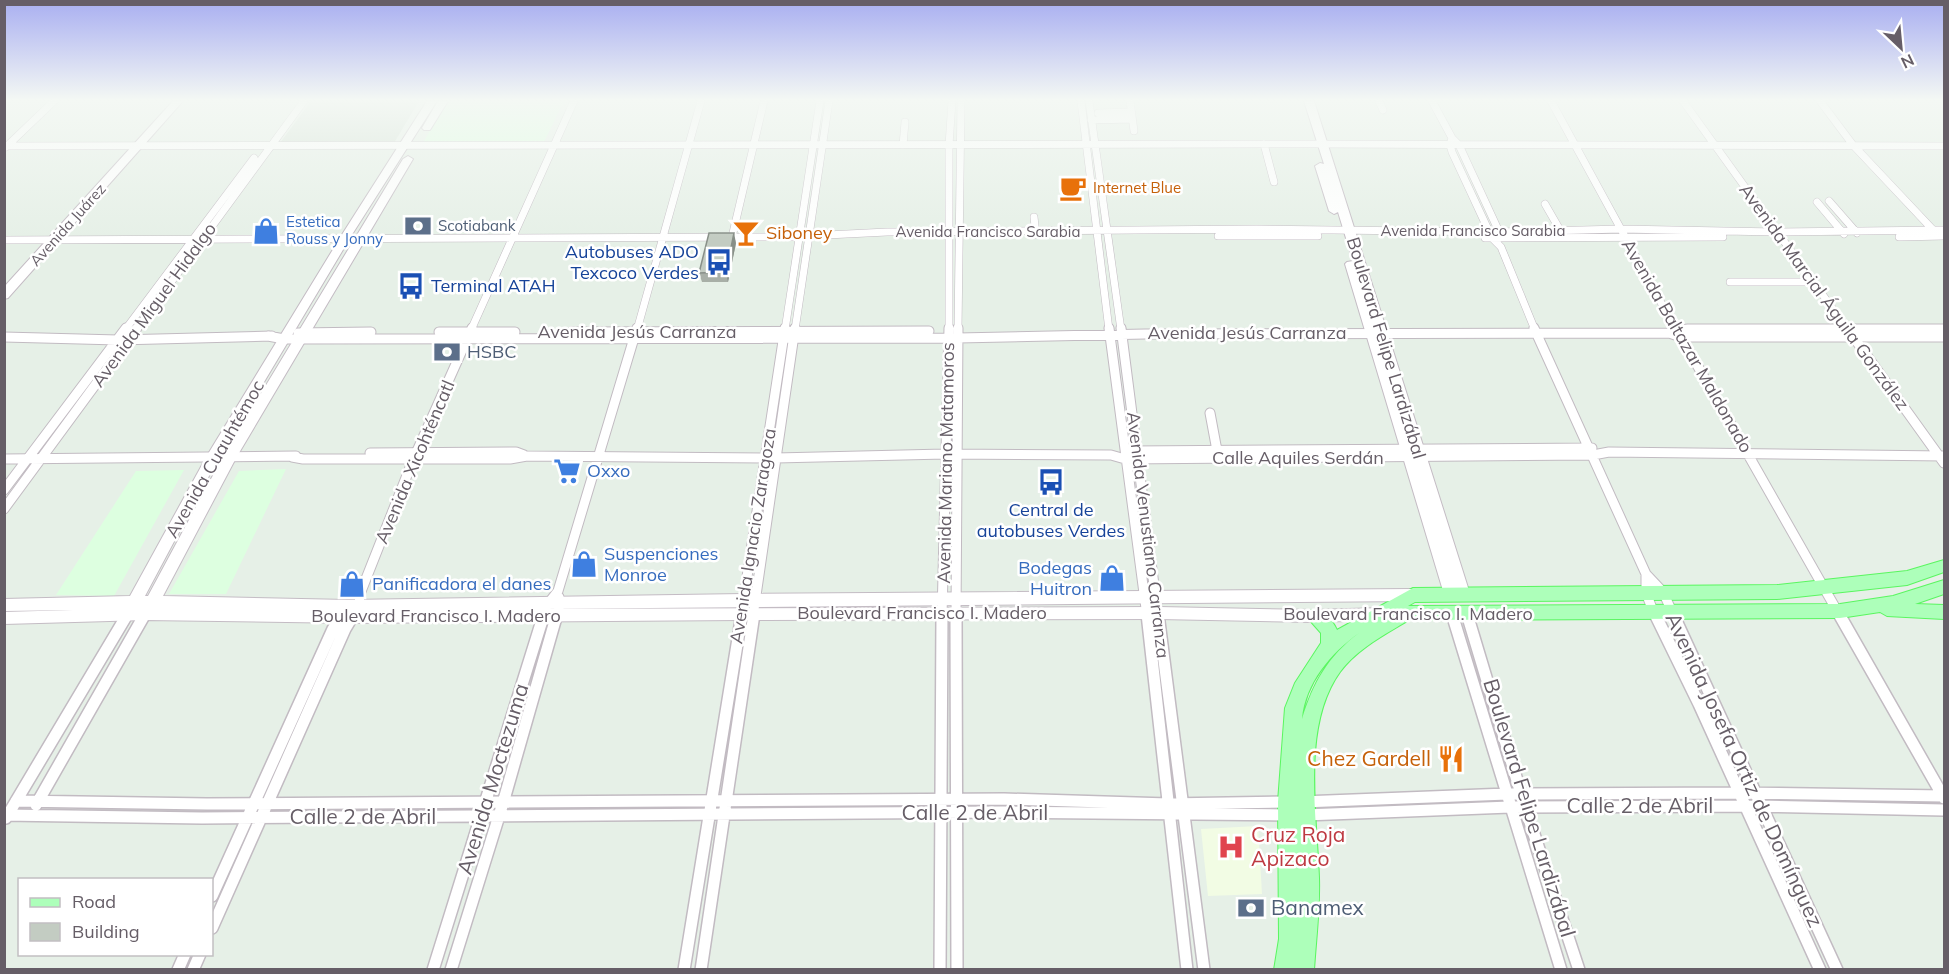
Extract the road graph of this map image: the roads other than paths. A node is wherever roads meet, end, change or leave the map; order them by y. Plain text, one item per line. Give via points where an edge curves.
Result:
1 (345, 146) edge
2 (411, 146) edge
3 (553, 146) edge
4 (690, 146) edge
5 (719, 146) edge
6 (771, 146) edge
7 (818, 146) edge
8 (949, 146) edge
9 (961, 146) edge
10 (1091, 146) edge
11 (1265, 146) edge
12 (1319, 146) edge
13 (1453, 146) edge
14 (1460, 146) edge
15 (1575, 146) edge
16 (1690, 146) edge
17 (1753, 146) edge
18 (1854, 146) edge
19 (5, 147) edge
20 (134, 147) junction
21 (266, 147) junction
22 (753, 147) junction
23 (1716, 147) junction
24 (1463, 177) junction
25 (1474, 177) junction
26 (1274, 182) dead end
27 (954, 187) junction
28 (1829, 201) junction
29 (1839, 201) dead end
30 (1545, 204) dead end
31 (1478, 207) junction
32 (1488, 208) junction
33 (1035, 217) dead end
34 (1560, 230) junction
35 (1932, 230) junction
36 (1944, 230) edge
37 (1623, 233) junction
38 (1346, 234) junction
39 (1859, 234) junction
40 (954, 235) junction
41 (1036, 235) junction
42 (1102, 235) junction
43 (1490, 235) junction
44 (1778, 235) junction
45 (1845, 235) junction
46 (354, 236) junction
47 (1941, 236) edge
48 (515, 237) junction
49 (732, 237) junction
50 (805, 237) junction
51 (4, 238) edge
52 (52, 238) junction
53 (198, 238) junction
54 (663, 238) junction
55 (1501, 239) junction
56 (175, 274) junction
57 (165, 275) junction
58 (19, 279) junction
59 (6, 280) edge
60 (1730, 282) dead end
61 (1812, 282) junction
62 (1108, 285) junction
63 (150, 294) junction
64 (160, 294) junction
65 (4, 295) edge
66 (1944, 329) edge
67 (1672, 331) junction
68 (1109, 333) junction
69 (1122, 333) junction
70 (1377, 333) junction
71 (1851, 334) junction
72 (470, 335) junction
73 (789, 335) junction
74 (954, 335) junction
75 (1537, 335) junction
76 (285, 336) junction
77 (304, 336) junction
78 (635, 336) junction
79 (4, 337) edge
80 (1681, 337) junction
81 (1944, 338) edge
82 (128, 339) junction
83 (117, 340) junction
84 (1130, 389) junction
85 (953, 390) junction
86 (1118, 390) junction
87 (1120, 413) junction
88 (1132, 413) junction
89 (1210, 413) dead end
90 (1591, 451) junction
91 (1748, 452) junction
92 (1412, 453) junction
93 (945, 454) junction
94 (958, 454) junction
95 (1137, 454) junction
96 (1218, 454) junction
97 (1124, 455) junction
98 (230, 456) junction
99 (415, 456) junction
100 (596, 456) junction
101 (213, 457) junction
102 (771, 458) junction
103 (1943, 458) edge
104 (4, 459) edge
105 (28, 459) junction
106 (40, 459) junction
107 (4, 490) edge
108 (4, 509) edge
109 (754, 527) junction
110 (766, 527) junction
111 (1137, 530) junction
112 (1148, 530) junction
113 (1944, 566) edge
114 (1646, 574) junction
115 (1944, 587) edge
116 (1826, 589) junction
117 (1646, 592) junction
118 (1663, 592) junction
119 (1457, 594) junction
120 (1413, 595) junction
121 (4, 604) edge
122 (553, 606) junction
123 (950, 606) junction
124 (1151, 606) junction
125 (749, 607) junction
126 (131, 608) junction
127 (149, 608) junction
128 (352, 608) junction
129 (1869, 608) junction
130 (1840, 612) junction
131 (1944, 612) edge
132 (1406, 613) junction
133 (1460, 613) junction
134 (1654, 613) junction
135 (1672, 613) junction
136 (1377, 614) junction
137 (1314, 616) junction
138 (4, 618) edge
139 (1330, 645) junction
140 (525, 676) junction
141 (539, 676) junction
142 (942, 676) junction
143 (957, 676) junction
144 (311, 678) junction
145 (323, 679) junction
146 (1699, 704) junction
147 (1713, 704) junction
148 (1171, 708) junction
149 (1156, 710) junction
150 (738, 718) junction
151 (724, 720) junction
152 (942, 734) junction
153 (956, 734) junction
154 (282, 740) junction
155 (295, 741) junction
156 (502, 754) junction
157 (517, 755) junction
158 (1551, 793) junction
159 (1634, 793) junction
160 (1739, 793) junction
161 (1755, 793) junction
162 (1507, 794) junction
163 (1522, 794) junction
164 (1811, 795) junction
165 (1872, 796) junction
166 (1416, 797) junction
167 (1944, 797) edge
168 (941, 800) junction
169 (16, 801) junction
170 (638, 801) junction
171 (711, 801) junction
172 (726, 801) junction
173 (39, 802) junction
174 (573, 802) junction
175 (416, 803) junction
176 (486, 803) junction
177 (503, 803) junction
178 (160, 804) junction
179 (207, 804) junction
180 (254, 804) junction
181 (267, 804) junction
182 (346, 804) junction
183 (956, 806) junction
184 (1556, 806) junction
185 (1639, 806) junction
186 (1745, 806) junction
187 (1760, 806) junction
188 (798, 807) junction
189 (862, 807) junction
190 (1510, 807) junction
191 (1525, 807) junction
192 (1818, 807) junction
193 (1878, 808) junction
194 (1184, 809) junction
195 (1296, 809) junction
196 (1169, 810) junction
197 (1420, 810) junction
198 (1944, 810) edge
199 (634, 813) junction
200 (940, 813) junction
201 (708, 814) junction
202 (724, 814) junction
203 (30, 815) junction
204 (569, 815) junction
205 (261, 816) junction
206 (480, 816) junction
207 (5, 817) edge
208 (153, 817) junction
209 (248, 817) junction
210 (341, 817) junction
211 (409, 817) junction
212 (499, 817) junction
213 (202, 818) junction
214 (469, 860) junction
215 (484, 860) junction
216 (213, 892) edge
217 (227, 892) junction
218 (213, 894) edge
219 (1546, 920) junction
220 (1563, 920) junction
221 (958, 921) junction
222 (941, 922) junction
223 (213, 926) edge
224 (1801, 928) junction
225 (1817, 928) junction
226 (433, 969) edge
227 (451, 969) edge
228 (684, 969) edge
229 (701, 969) edge
230 (940, 969) edge
231 (957, 969) edge
232 (1187, 969) edge
233 (1204, 969) edge
234 (1284, 969) edge
235 (1304, 969) edge
236 (1561, 969) edge
237 (1579, 969) edge
238 (1820, 969) edge
239 (1837, 969) edge

1 - 21 street
2 - 46 main road, Avenida Cuauhtémoc
3 - 48 street, Avenida Xicohténcatl
4 - 54 street, Avenida Moctezuma
5 - 22 street
6 - 22 street
7 - 50 street, Avenida Ignacio Zaragoza
8 - 27 street, Avenida Mariano Matamoros
9 - 27 street, Avenida Mariano Matamoros
10 - 42 street, Avenida Venustiano Carranza
11 - 26 street
12 - 38 main road, Boulevard Felipe Lardizábal
13 - 24 street, Avenida Josefa Ortiz de Domínguez
14 - 25 street, Avenida Josefa Ortiz de Domínguez
15 - 37 street, Avenida Baltazar Maldonado
16 - 23 street
17 - 23 street
18 - 35 street
19 - 20 street
20 - 21 street
20 - 52 main road, Avenida Juárez
21 - 53 street, Avenida Miguel Hidalgo
22 - 49 street
23 - 44 street, Avenida Marcial Águila González
24 - 25 street
24 - 31 street, Avenida Josefa Ortiz de Domínguez
25 - 32 street, Avenida Josefa Ortiz de Domínguez
27 - 40 street, Avenida Mariano Matamoros
28 - 29 street
28 - 39 street
28 - 45 street via 1814,202
30 - 34 street
31 - 32 street
31 - 43 street, Avenida Josefa Ortiz de Domínguez
32 - 55 street, Avenida Josefa Ortiz de Domínguez
33 - 41 street
34 - 37 street, Avenida Francisco Sarabia
34 - 55 street, Avenida Francisco Sarabia
35 - 36 street, Avenida Francisco Sarabia
35 - 39 street, Avenida Francisco Sarabia
35 - 47 street
37 - 44 street, Avenida Francisco Sarabia
37 - 55 street, Avenida Francisco Sarabia
37 - 67 street, Avenida Baltazar Maldonado
38 - 42 street, Avenida Francisco Sarabia
38 - 43 street, Avenida Francisco Sarabia
38 - 70 main road, Boulevard Felipe Lardizábal
39 - 45 street, Avenida Francisco Sarabia
39 - 47 street, Avenida Francisco Sarabia
40 - 41 street, Avenida Francisco Sarabia
40 - 50 street, Avenida Francisco Sarabia
40 - 74 street, Avenida Mariano Matamoros
41 - 42 street, Avenida Francisco Sarabia
42 - 62 street, Avenida Venustiano Carranza
43 - 55 street, Avenida Josefa Ortiz de Domínguez
43 - 55 street, Avenida Francisco Sarabia
44 - 45 street, Avenida Francisco Sarabia
44 - 61 street, Avenida Marcial Águila González
46 - 48 street, Avenida Francisco Sarabia
46 - 53 street, Avenida Francisco Sarabia
46 - 76 main road, Avenida Cuauhtémoc
46 - 77 main road, Avenida Cuauhtémoc
48 - 54 street, Avenida Francisco Sarabia
48 - 72 street, Avenida Xicohténcatl
49 - 50 street, Avenida Francisco Sarabia
49 - 54 street, Avenida Francisco Sarabia
50 - 73 street, Avenida Ignacio Zaragoza
51 - 52 street, Avenida Francisco Sarabia
52 - 53 street, Avenida Francisco Sarabia
52 - 58 main road, Avenida Juárez
52 - 59 main road, Avenida Juárez
53 - 56 street, Avenida Miguel Hidalgo
53 - 57 street, Avenida Miguel Hidalgo
54 - 78 street, Avenida Moctezuma
55 - 75 street, Avenida Josefa Ortiz de Domínguez
56 - 57 street
56 - 64 street, Avenida Miguel Hidalgo
57 - 63 street, Avenida Miguel Hidalgo
58 - 59 main road
58 - 65 main road, Avenida Juárez
60 - 61 street
61 - 71 street, Avenida Marcial Águila González
62 - 68 street, Avenida Venustiano Carranza
62 - 69 street, Avenida Venustiano Carranza
63 - 64 street
63 - 83 street, Avenida Miguel Hidalgo
64 - 82 street, Avenida Miguel Hidalgo
66 - 71 street, Avenida Jesús Carranza
67 - 71 street, Avenida Jesús Carranza
67 - 75 street, Avenida Jesús Carranza
67 - 80 street, Avenida Baltazar Maldonado
68 - 69 street, Avenida Jesús Carranza
68 - 74 street, Avenida Jesús Carranza
68 - 86 street, Avenida Venustiano Carranza
69 - 70 street, Avenida Jesús Carranza
69 - 84 street, Avenida Venustiano Carranza
70 - 75 street, Avenida Jesús Carranza
70 - 92 main road, Boulevard Felipe Lardizábal
71 - 80 street, Avenida Jesús Carranza
71 - 81 street, Avenida Jesús Carranza
71 - 103 street, Avenida Marcial Águila González
72 - 77 street, Avenida Jesús Carranza
72 - 78 street, Avenida Jesús Carranza
72 - 99 street, Avenida Xicohténcatl
73 - 74 street, Avenida Jesús Carranza
73 - 78 street, Avenida Jesús Carranza
73 - 102 street, Avenida Ignacio Zaragoza
74 - 85 street, Avenida Mariano Matamoros
75 - 90 street, Avenida Josefa Ortiz de Domínguez
76 - 77 street, Avenida Jesús Carranza
76 - 82 street, Avenida Jesús Carranza
76 - 101 main road, Avenida Cuauhtémoc
77 - 98 main road, Avenida Cuauhtémoc
78 - 100 street, Avenida Moctezuma
79 - 83 street, Avenida Jesús Carranza
80 - 91 street, Avenida Baltazar Maldonado
82 - 83 street, Avenida Jesús Carranza
82 - 106 street, Avenida Miguel Hidalgo
83 - 105 street, Avenida Miguel Hidalgo
84 - 86 street
84 - 88 street, Avenida Venustiano Carranza
85 - 93 street, Avenida Mariano Matamoros
85 - 94 street, Avenida Mariano Matamoros
86 - 87 street, Avenida Venustiano Carranza
87 - 88 street
87 - 97 street, Avenida Venustiano Carranza
88 - 95 street, Avenida Venustiano Carranza
89 - 96 street
90 - 91 street, Calle Aquiles Serdán
90 - 92 street, Calle Aquiles Serdán
90 - 114 street, Avenida Josefa Ortiz de Domínguez
91 - 103 street, Calle Aquiles Serdán
91 - 116 street, Avenida Baltazar Maldonado
92 - 96 street, Calle Aquiles Serdán
92 - 119 main road, Boulevard Felipe Lardizábal
93 - 94 street, Calle Aquiles Serdán
93 - 102 street, Calle Aquiles Serdán
93 - 123 street, Avenida Mariano Matamoros
94 - 97 street, Calle Aquiles Serdán
94 - 123 street, Avenida Mariano Matamoros
95 - 96 street, Calle Aquiles Serdán
95 - 97 street, Calle Aquiles Serdán
95 - 112 street, Avenida Venustiano Carranza
97 - 111 street, Avenida Venustiano Carranza
98 - 99 street, Calle Aquiles Serdán
98 - 101 street, Calle Aquiles Serdán
98 - 127 main road, Avenida Cuauhtémoc
99 - 100 street, Calle Aquiles Serdán
99 - 128 street, Avenida Xicohténcatl
100 - 102 street, Calle Aquiles Serdán
100 - 122 street, Avenida Moctezuma
101 - 106 street, Calle Aquiles Serdán
101 - 126 main road, Avenida Cuauhtémoc
102 - 109 street, Avenida Ignacio Zaragoza
102 - 110 street, Avenida Ignacio Zaragoza
104 - 105 street, Calle Aquiles Serdán
105 - 106 street, Calle Aquiles Serdán
105 - 107 street, Avenida Miguel Hidalgo
106 - 108 street, Avenida Miguel Hidalgo
109 - 110 street
109 - 125 street, Avenida Ignacio Zaragoza
110 - 125 street, Avenida Ignacio Zaragoza
111 - 112 street
111 - 124 street, Avenida Venustiano Carranza
112 - 124 street, Avenida Venustiano Carranza
113 - 116 main road, Boulevard Francisco I. Madero via 1907,578
114 - 117 street, Avenida Josefa Ortiz de Domínguez
114 - 118 street, Avenida Josefa Ortiz de Domínguez
115 - 129 main road
116 - 118 main road, Boulevard Francisco I. Madero
116 - 130 street, Avenida Baltazar Maldonado
117 - 118 main road, Boulevard Francisco I. Madero
117 - 119 main road, Boulevard Francisco I. Madero
117 - 134 street, Avenida Josefa Ortiz de Domínguez
118 - 135 street, Avenida Josefa Ortiz de Domínguez
119 - 120 main road, Boulevard Francisco I. Madero
120 - 124 main road, Boulevard Francisco I. Madero
120 - 136 main road
121 - 126 main road, Boulevard Francisco I. Madero
122 - 125 main road, Boulevard Francisco I. Madero
122 - 128 main road, Boulevard Francisco I. Madero
122 - 140 street, Avenida Moctezuma
122 - 141 street, Avenida Moctezuma
123 - 124 main road, Boulevard Francisco I. Madero
123 - 125 main road, Boulevard Francisco I. Madero
123 - 142 street, Avenida Mariano Matamoros
123 - 143 street, Avenida Mariano Matamoros
124 - 137 main road, Boulevard Francisco I. Madero
124 - 148 street, Avenida Venustiano Carranza
124 - 149 street, Avenida Venustiano Carranza
125 - 150 street, Avenida Ignacio Zaragoza
125 - 151 street, Avenida Ignacio Zaragoza
126 - 127 main road, Boulevard Francisco I. Madero
126 - 138 main road, Boulevard Francisco I. Madero
126 - 169 street, Avenida Cuauhtémoc
127 - 128 main road, Boulevard Francisco I. Madero
127 - 173 street, Avenida Cuauhtémoc
128 - 144 street, Avenida Xicohténcatl
128 - 145 street, Avenida Xicohténcatl
129 - 130 main road, Boulevard Francisco I. Madero
129 - 131 main road
130 - 135 main road, Boulevard Francisco I. Madero
130 - 167 street
132 - 133 main road, Boulevard Francisco I. Madero
132 - 136 main road, Boulevard Francisco I. Madero
132 - 195 main road via 1350,649 1332,668 1315,697
133 - 134 main road, Boulevard Francisco I. Madero
133 - 162 street, Boulevard Felipe Lardizábal
133 - 163 street, Boulevard Felipe Lardizábal
134 - 135 main road, Boulevard Francisco I. Madero
134 - 146 street, Avenida Josefa Ortiz de Domínguez
135 - 147 street, Avenida Josefa Ortiz de Domínguez
136 - 137 main road, Boulevard Francisco I. Madero
136 - 139 main road
137 - 139 main road via 1329,630
139 - 195 main road via 1301,688 1294,708
140 - 141 street
140 - 156 street, Avenida Moctezuma
141 - 157 street, Avenida Moctezuma
142 - 143 street
142 - 152 street, Avenida Mariano Matamoros
143 - 153 street, Avenida Mariano Matamoros
144 - 145 street
144 - 154 street, Avenida Xicohténcatl
145 - 155 street, Avenida Xicohténcatl
146 - 147 street
146 - 160 street, Avenida Josefa Ortiz de Domínguez
147 - 161 street, Avenida Josefa Ortiz de Domínguez
148 - 149 street
148 - 194 street, Avenida Venustiano Carranza
149 - 196 street, Avenida Venustiano Carranza
150 - 151 street
150 - 172 street, Avenida Ignacio Zaragoza
151 - 171 street, Avenida Ignacio Zaragoza
152 - 153 street
152 - 168 street, Avenida Mariano Matamoros
153 - 183 street, Avenida Mariano Matamoros
154 - 155 street
154 - 180 street, Avenida Xicohténcatl
155 - 181 street, Avenida Xicohténcatl
156 - 157 street
156 - 176 street, Avenida Moctezuma
157 - 177 street, Avenida Moctezuma
158 - 159 street, Calle 2 de Abril
158 - 163 street, Calle 2 de Abril
158 - 184 street
159 - 160 street, Calle 2 de Abril
159 - 185 street
160 - 161 street, Calle 2 de Abril
160 - 186 street, Avenida Josefa Ortiz de Domínguez
161 - 164 street, Calle 2 de Abril
161 - 187 street, Avenida Josefa Ortiz de Domínguez
162 - 163 street, Calle 2 de Abril
162 - 166 street, Calle 2 de Abril
162 - 190 street, Boulevard Felipe Lardizábal
163 - 191 street, Boulevard Felipe Lardizábal
164 - 165 street, Calle 2 de Abril
164 - 192 street
165 - 167 street, Calle 2 de Abril
165 - 193 street
166 - 195 street, Calle 2 de Abril
166 - 197 street
168 - 183 street, Calle 2 de Abril
168 - 189 street, Calle 2 de Abril
168 - 200 street, Avenida Mariano Matamoros
169 - 173 street, Calle 2 de Abril
169 - 207 street, Avenida Cuauhtémoc
170 - 171 street, Calle 2 de Abril
170 - 174 street, Calle 2 de Abril
170 - 199 street
171 - 172 street, Calle 2 de Abril
171 - 201 street, Avenida Ignacio Zaragoza
172 - 188 street, Calle 2 de Abril
172 - 202 street, Avenida Ignacio Zaragoza
173 - 178 street, Calle 2 de Abril
173 - 203 street, Avenida Cuauhtémoc
174 - 177 street, Calle 2 de Abril
174 - 204 street
175 - 176 street, Calle 2 de Abril
175 - 182 street, Calle 2 de Abril
175 - 211 street
176 - 177 street, Calle 2 de Abril
176 - 206 street, Avenida Moctezuma
177 - 212 street, Avenida Moctezuma
178 - 179 street, Calle 2 de Abril
178 - 208 street
179 - 180 street, Calle 2 de Abril
179 - 213 street
180 - 181 street, Calle 2 de Abril
180 - 209 street, Avenida Xicohténcatl
181 - 182 street, Calle 2 de Abril
181 - 205 street, Avenida Xicohténcatl
182 - 210 street
183 - 196 street, Calle 2 de Abril
183 - 200 street, Calle 2 de Abril
183 - 221 street, Avenida Mariano Matamoros
184 - 185 street, Calle 2 de Abril
184 - 191 street, Calle 2 de Abril
185 - 186 street, Calle 2 de Abril
186 - 187 street, Calle 2 de Abril
186 - 224 street, Avenida Josefa Ortiz de Domínguez
187 - 192 street, Calle 2 de Abril
187 - 225 street, Avenida Josefa Ortiz de Domínguez
188 - 189 street, Calle 2 de Abril
188 - 202 street, Calle 2 de Abril
189 - 200 street, Calle 2 de Abril
190 - 191 street, Calle 2 de Abril
190 - 197 street, Calle 2 de Abril
190 - 219 street, Boulevard Felipe Lardizábal
191 - 220 street, Boulevard Felipe Lardizábal
192 - 193 street, Calle 2 de Abril
193 - 198 street, Calle 2 de Abril
194 - 195 street, Calle 2 de Abril
194 - 196 street, Calle 2 de Abril
194 - 233 street, Avenida Venustiano Carranza
195 - 197 street, Calle 2 de Abril
195 - 234 main road
195 - 235 main road via 1309,904
196 - 232 street, Avenida Venustiano Carranza
199 - 201 street, Calle 2 de Abril
199 - 204 street, Calle 2 de Abril
200 - 222 street, Avenida Mariano Matamoros
201 - 202 street, Calle 2 de Abril
201 - 228 street, Avenida Ignacio Zaragoza
202 - 229 street, Avenida Ignacio Zaragoza
203 - 207 street, Calle 2 de Abril
203 - 208 street, Calle 2 de Abril
204 - 212 street, Calle 2 de Abril
205 - 209 street, Calle 2 de Abril
205 - 210 street, Calle 2 de Abril
205 - 217 street, Avenida Xicohténcatl
206 - 211 street, Calle 2 de Abril
206 - 212 street, Calle 2 de Abril
206 - 214 street, Avenida Moctezuma
208 - 213 street, Calle 2 de Abril
209 - 213 street, Calle 2 de Abril
209 - 216 street, Avenida Xicohténcatl
210 - 211 street, Calle 2 de Abril
212 - 215 street, Avenida Moctezuma
214 - 215 street
214 - 226 street, Avenida Moctezuma
215 - 227 street, Avenida Moctezuma
217 - 218 street
217 - 223 street, Avenida Xicohténcatl
219 - 220 street
219 - 236 street, Boulevard Felipe Lardizábal
220 - 237 street, Boulevard Felipe Lardizábal
221 - 222 street
221 - 231 street, Avenida Mariano Matamoros
222 - 230 street, Avenida Mariano Matamoros
224 - 225 street
224 - 238 street, Avenida Josefa Ortiz de Domínguez
225 - 239 street, Avenida Josefa Ortiz de Domínguez
226 - 227 street

